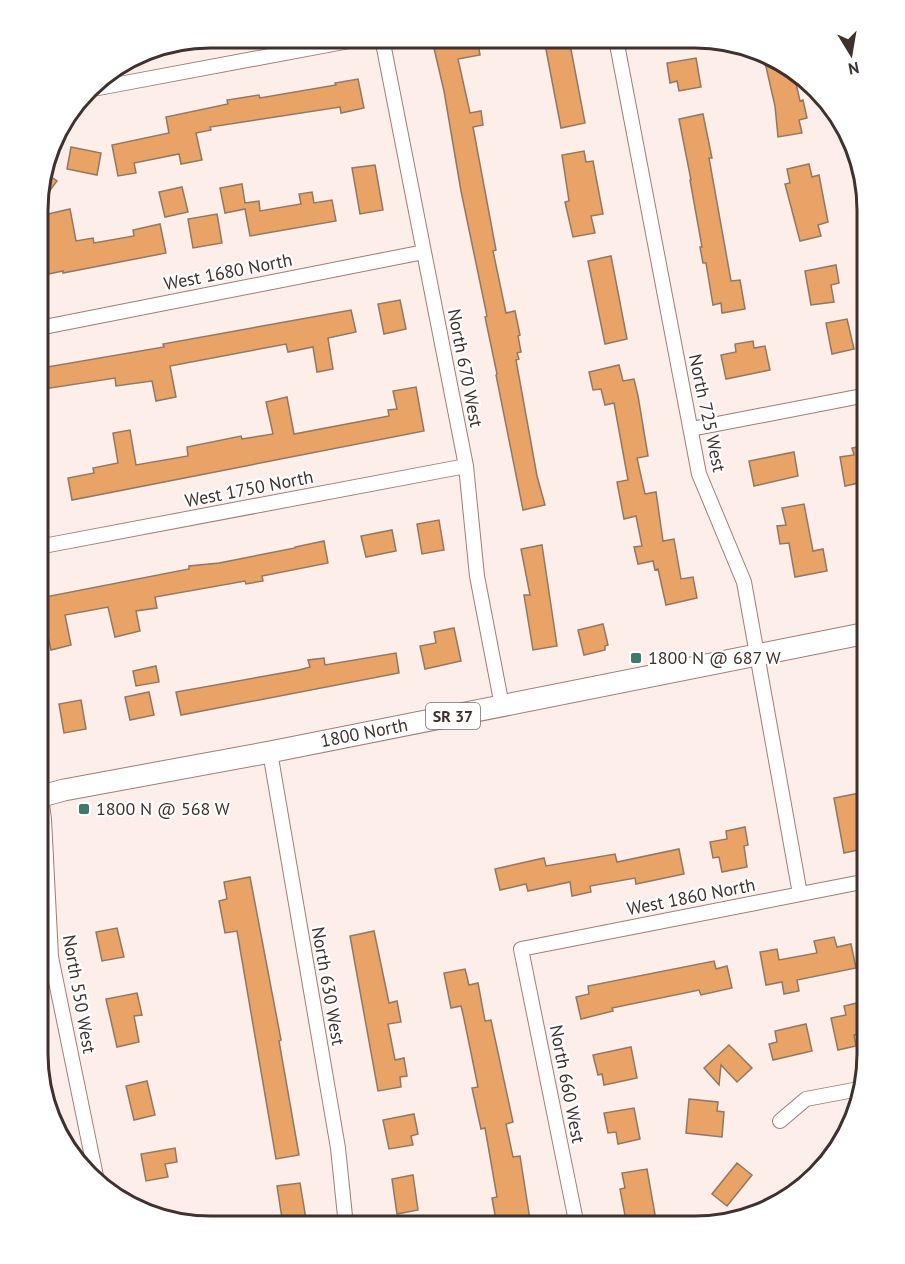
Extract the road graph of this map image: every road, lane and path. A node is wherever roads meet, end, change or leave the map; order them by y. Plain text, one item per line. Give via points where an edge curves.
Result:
1 (312, 48) edge
2 (384, 48) edge
3 (618, 48) edge
4 (104, 87) edge
5 (424, 252) junction
6 (48, 326) edge
7 (857, 397) edge
8 (691, 429) junction
9 (466, 466) junction
10 (48, 545) edge
11 (857, 635) edge
12 (758, 655) junction
13 (502, 706) junction
14 (270, 752) junction
15 (48, 790) edge
16 (857, 883) edge
17 (800, 894) junction
18 (48, 898) edge
19 (521, 949) joint
20 (853, 1090) edge
21 (780, 1121) dead end
22 (93, 1166) edge
23 (345, 1216) edge
24 (575, 1216) edge

1 - 4 street
2 - 5 street, North 670 West
3 - 8 street, North 725 West
5 - 6 street, West 1680 North
5 - 9 street, North 670 West
7 - 8 street
8 - 12 street, North 725 West via 699,474 744,582
9 - 10 street, West 1750 North
9 - 13 street, North 670 West via 477,576
11 - 12 main road, 1800 North / SR 37
12 - 13 main road, 1800 North / SR 37
12 - 17 street, North 725 West
13 - 14 main road, 1800 North / SR 37
14 - 15 main road, 1800 North / SR 37
14 - 23 street, North 630 West via 338,1148
16 - 17 street, West 1860 North
17 - 19 street, West 1860 North
18 - 22 street, North 550 West via 51,957
19 - 24 street, North 660 West
20 - 21 street via 806,1099

